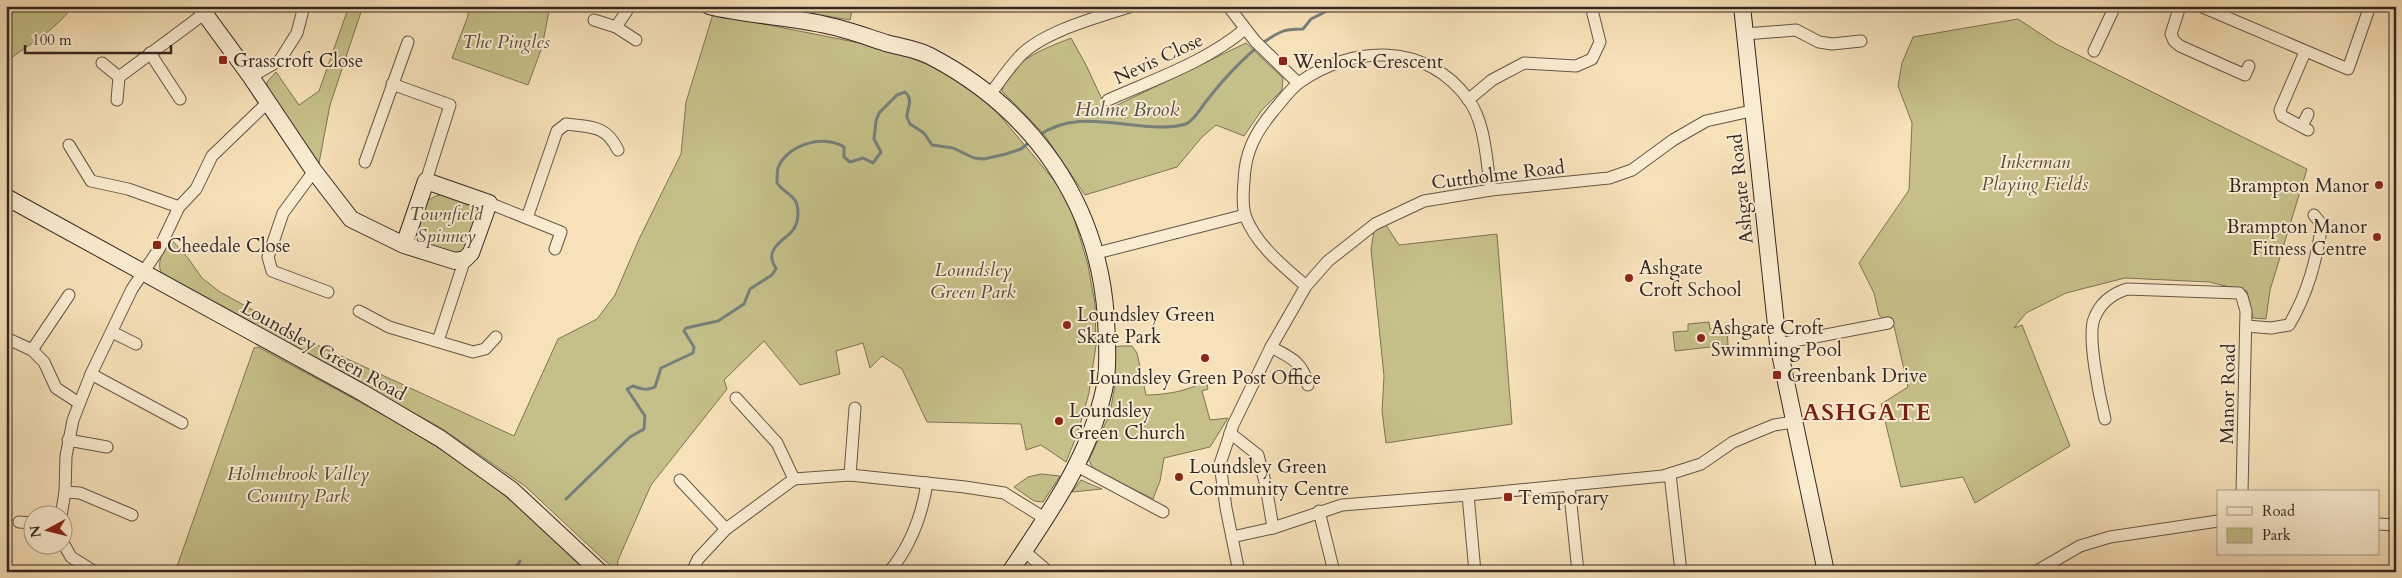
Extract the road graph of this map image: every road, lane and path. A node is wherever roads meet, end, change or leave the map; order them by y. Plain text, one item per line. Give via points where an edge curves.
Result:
1 (301, 6) edge
2 (630, 6) edge
3 (710, 6) edge
4 (1132, 6) edge
5 (1228, 6) edge
6 (1591, 6) edge
7 (1742, 6) edge
8 (2116, 6) edge
9 (2180, 6) edge
10 (2200, 6) edge
11 (2370, 6) edge
12 (202, 10) edge
13 (2226, 12) edge
14 (594, 20) dead end
15 (616, 27) junction
16 (1245, 29) junction
17 (1745, 34) junction
18 (636, 40) dead end
19 (1861, 41) dead end
20 (408, 42) dead end
21 (2094, 51) dead end
22 (2305, 52) junction
23 (150, 53) junction
24 (102, 63) dead end
25 (119, 77) junction
26 (251, 77) junction
27 (2256, 81) dead end
28 (392, 84) junction
29 (1298, 84) junction
30 (990, 94) junction
31 (180, 99) dead end
32 (117, 100) dead end
33 (1108, 100) dead end
34 (1468, 100) junction
35 (267, 103) junction
36 (1751, 111) junction
37 (2308, 114) dead end
38 (69, 145) dead end
39 (618, 150) dead end
40 (365, 162) dead end
41 (314, 171) junction
42 (426, 181) junction
43 (1491, 190) junction
44 (6, 197) edge
45 (489, 203) junction
46 (179, 207) junction
47 (1245, 215) junction
48 (526, 218) junction
49 (2322, 221) dead end
50 (404, 245) junction
51 (556, 249) dead end
52 (1097, 253) junction
53 (465, 258) junction
54 (143, 274) junction
55 (1306, 286) junction
56 (328, 292) dead end
57 (70, 295) dead end
58 (359, 311) dead end
59 (1888, 324) dead end
60 (2246, 326) junction
61 (112, 332) junction
62 (496, 337) dead end
63 (6, 338) edge
64 (438, 341) junction
65 (136, 344) dead end
66 (1778, 344) junction
67 (1271, 347) junction
68 (32, 350) junction
69 (91, 374) junction
70 (1308, 385) dead end
71 (736, 398) dead end
72 (79, 403) junction
73 (855, 408) dead end
74 (2105, 419) dead end
75 (1793, 422) junction
76 (182, 423) dead end
77 (1230, 433) junction
78 (68, 440) junction
79 (107, 447) dead end
80 (1077, 466) junction
81 (1670, 474) junction
82 (850, 476) junction
83 (794, 479) junction
84 (680, 480) dead end
85 (927, 483) junction
86 (1569, 486) junction
87 (2242, 490) edge
88 (65, 492) junction
89 (1468, 496) junction
90 (63, 506) edge
91 (1319, 511) junction
92 (1163, 512) dead end
93 (132, 515) dead end
94 (1046, 519) junction
95 (19, 522) dead end
96 (22, 522) edge
97 (2217, 522) edge
98 (2380, 524) edge
99 (2396, 525) edge
100 (1273, 528) junction
101 (726, 529) junction
102 (1232, 537) junction
103 (1024, 551) junction
104 (70, 556) edge
105 (95, 572) edge
106 (600, 572) edge
107 (692, 572) edge
108 (889, 572) edge
109 (1010, 572) edge
110 (1044, 572) edge
111 (1239, 572) edge
112 (1334, 572) edge
113 (1475, 572) edge
114 (1578, 572) edge
115 (1681, 572) edge
116 (1826, 572) edge
117 (2035, 572) edge

1 - 26 street via 303,10 297,33 280,60
2 - 15 street
3 - 30 street via 830,26 929,55
4 - 30 street via 1086,20 1052,35 1020,56
5 - 16 street
6 - 34 street via 1600,42 1592,58 1576,66 1524,63 1492,80
7 - 17 street, Ashgate Road
8 - 21 street
9 - 27 street via 2171,34 2174,41 2247,71
10 - 13 street
11 - 22 street via 2348,69
12 - 23 street
12 - 26 street
13 - 22 street
14 - 15 street
15 - 18 street
16 - 29 street
16 - 33 street, Nevis Close via 1205,57
17 - 19 street via 1796,30 1826,43
17 - 36 street, Ashgate Road
20 - 28 street
22 - 37 street via 2280,110 2282,116 2305,128
23 - 25 street
23 - 31 street
24 - 25 street
25 - 32 street
26 - 35 street
28 - 40 street
28 - 42 street via 450,105
29 - 34 street via 1330,64 1376,54 1403,57 1425,65 1447,78
29 - 47 street via 1255,134 1244,166
30 - 52 street via 1035,139 1053,163 1079,208
34 - 43 street via 1480,125
35 - 41 street
35 - 46 street via 212,156 196,189
36 - 43 street, Cuttholme Road via 1706,121 1632,170 1609,178
36 - 66 street, Ashgate Road
38 - 46 street via 91,181 128,189
39 - 48 street via 608,134 594,127 566,124 557,131
41 - 50 street via 351,219
41 - 56 street via 283,213 268,257 272,271
42 - 45 street
42 - 50 street
43 - 55 street, Cuttholme Road via 1424,201 1375,224 1328,261
44 - 54 street, Loundsley Green Road
45 - 48 street
45 - 53 street via 471,253
46 - 54 street via 159,250
47 - 52 street
47 - 55 street via 1256,235 1280,264
48 - 51 street via 561,232
49 - 60 street via 2315,266 2301,305 2289,324 2271,328
50 - 53 street via 455,261
52 - 80 street via 1104,290 1107,339 1104,389
53 - 64 street
54 - 61 street via 132,289
54 - 106 street, Loundsley Green Road via 441,439 512,490
55 - 67 street, Cuttholme Road
57 - 68 street
58 - 64 street via 389,327
59 - 66 street
60 - 74 street, Manor Road via 2246,311 2238,293 2127,289 2114,293 2093,321 2094,366
60 - 87 street, Manor Road
61 - 65 street
61 - 69 street
62 - 64 street via 485,349 473,352
63 - 68 street
66 - 75 street, Ashgate Road
67 - 70 street via 1292,358 1305,372
67 - 77 street, Cuttholme Road
68 - 72 street via 44,362 56,388
69 - 72 street
69 - 76 street
71 - 83 street via 777,443
72 - 78 street
73 - 82 street
75 - 81 street via 1774,425 1732,442 1701,464
75 - 116 street, Ashgate Road
77 - 100 street via 1258,455
77 - 102 street, Cuttholme Road via 1220,464
78 - 79 street
78 - 88 street
80 - 92 street
80 - 94 street
81 - 86 street
81 - 115 street
82 - 83 street
82 - 85 street
83 - 101 street
84 - 101 street
85 - 94 street via 1004,493
85 - 108 street via 923,507 902,556
86 - 89 street
86 - 114 street
88 - 90 street
88 - 93 street via 80,493
89 - 91 street via 1342,505
89 - 113 street
91 - 100 street
91 - 112 street
94 - 103 street
95 - 96 street
97 - 117 street via 2110,537 2080,546
98 - 99 street
100 - 102 street
101 - 107 street via 698,559
102 - 111 street, Cuttholme Road
103 - 109 street
103 - 110 street via 1044,568
104 - 105 street

